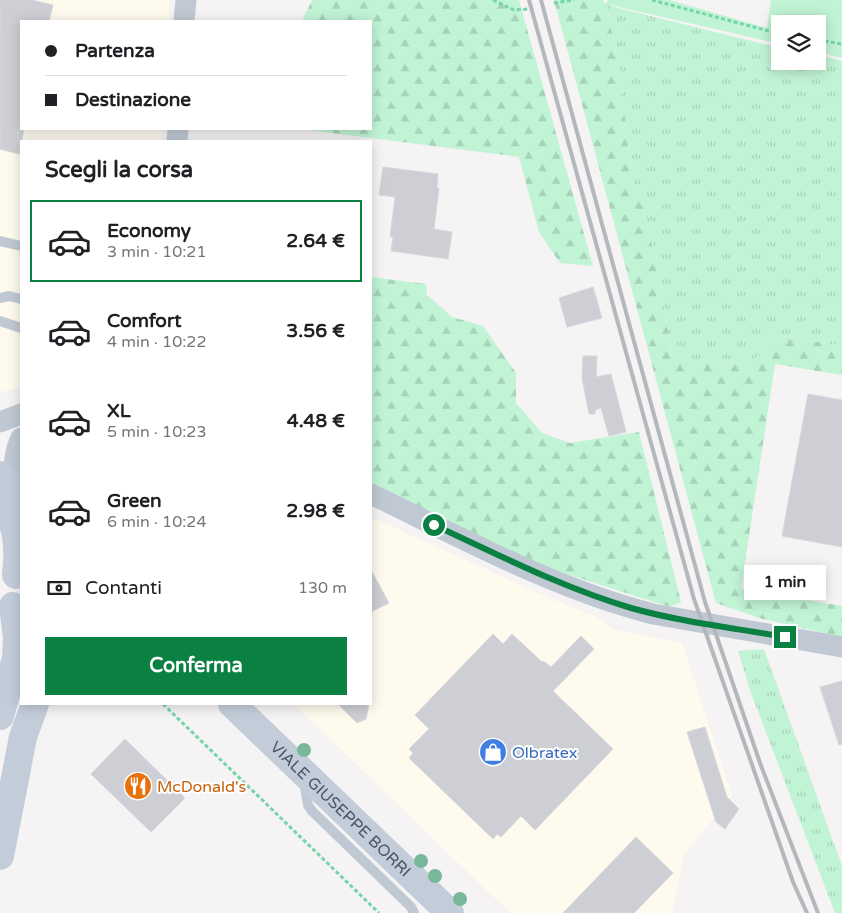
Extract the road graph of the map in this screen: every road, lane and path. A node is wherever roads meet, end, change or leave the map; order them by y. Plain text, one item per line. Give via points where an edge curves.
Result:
1 (186, 0) edge
2 (493, 0) edge
3 (574, 0) edge
4 (652, 0) edge
5 (554, 3) dead end
6 (529, 9) dead end
7 (184, 20) edge
8 (771, 32) edge
9 (826, 41) edge
10 (842, 44) edge
11 (0, 241) edge
12 (20, 246) edge
13 (0, 298) edge
14 (20, 299) edge
15 (0, 321) edge
16 (20, 328) edge
17 (20, 414) edge
18 (0, 422) edge
19 (20, 441) edge
20 (9, 491) edge
21 (372, 494) edge
22 (19, 571) edge
23 (17, 615) edge
24 (842, 647) edge
25 (35, 705) edge
26 (164, 705) edge
27 (233, 705) edge
28 (0, 716) edge
29 (302, 770) junction
30 (0, 856) edge
31 (379, 913) edge
32 (414, 913) edge
33 (450, 913) edge

1 - 7 street
2 - 6 path via 514,10
3 - 5 path
4 - 8 path
9 - 10 path
11 - 12 lane
13 - 14 lane
15 - 16 lane
17 - 18 street
19 - 20 street
20 - 22 main road
21 - 24 street via 523,566 629,607
22 - 23 main road via 12,591
23 - 28 main road via 16,658
25 - 30 main road via 24,737
26 - 31 path
27 - 29 main road, VIALE GIUSEPPE BORRI
29 - 32 lane via 312,811
29 - 33 main road, VIALE GIUSEPPE BORRI

